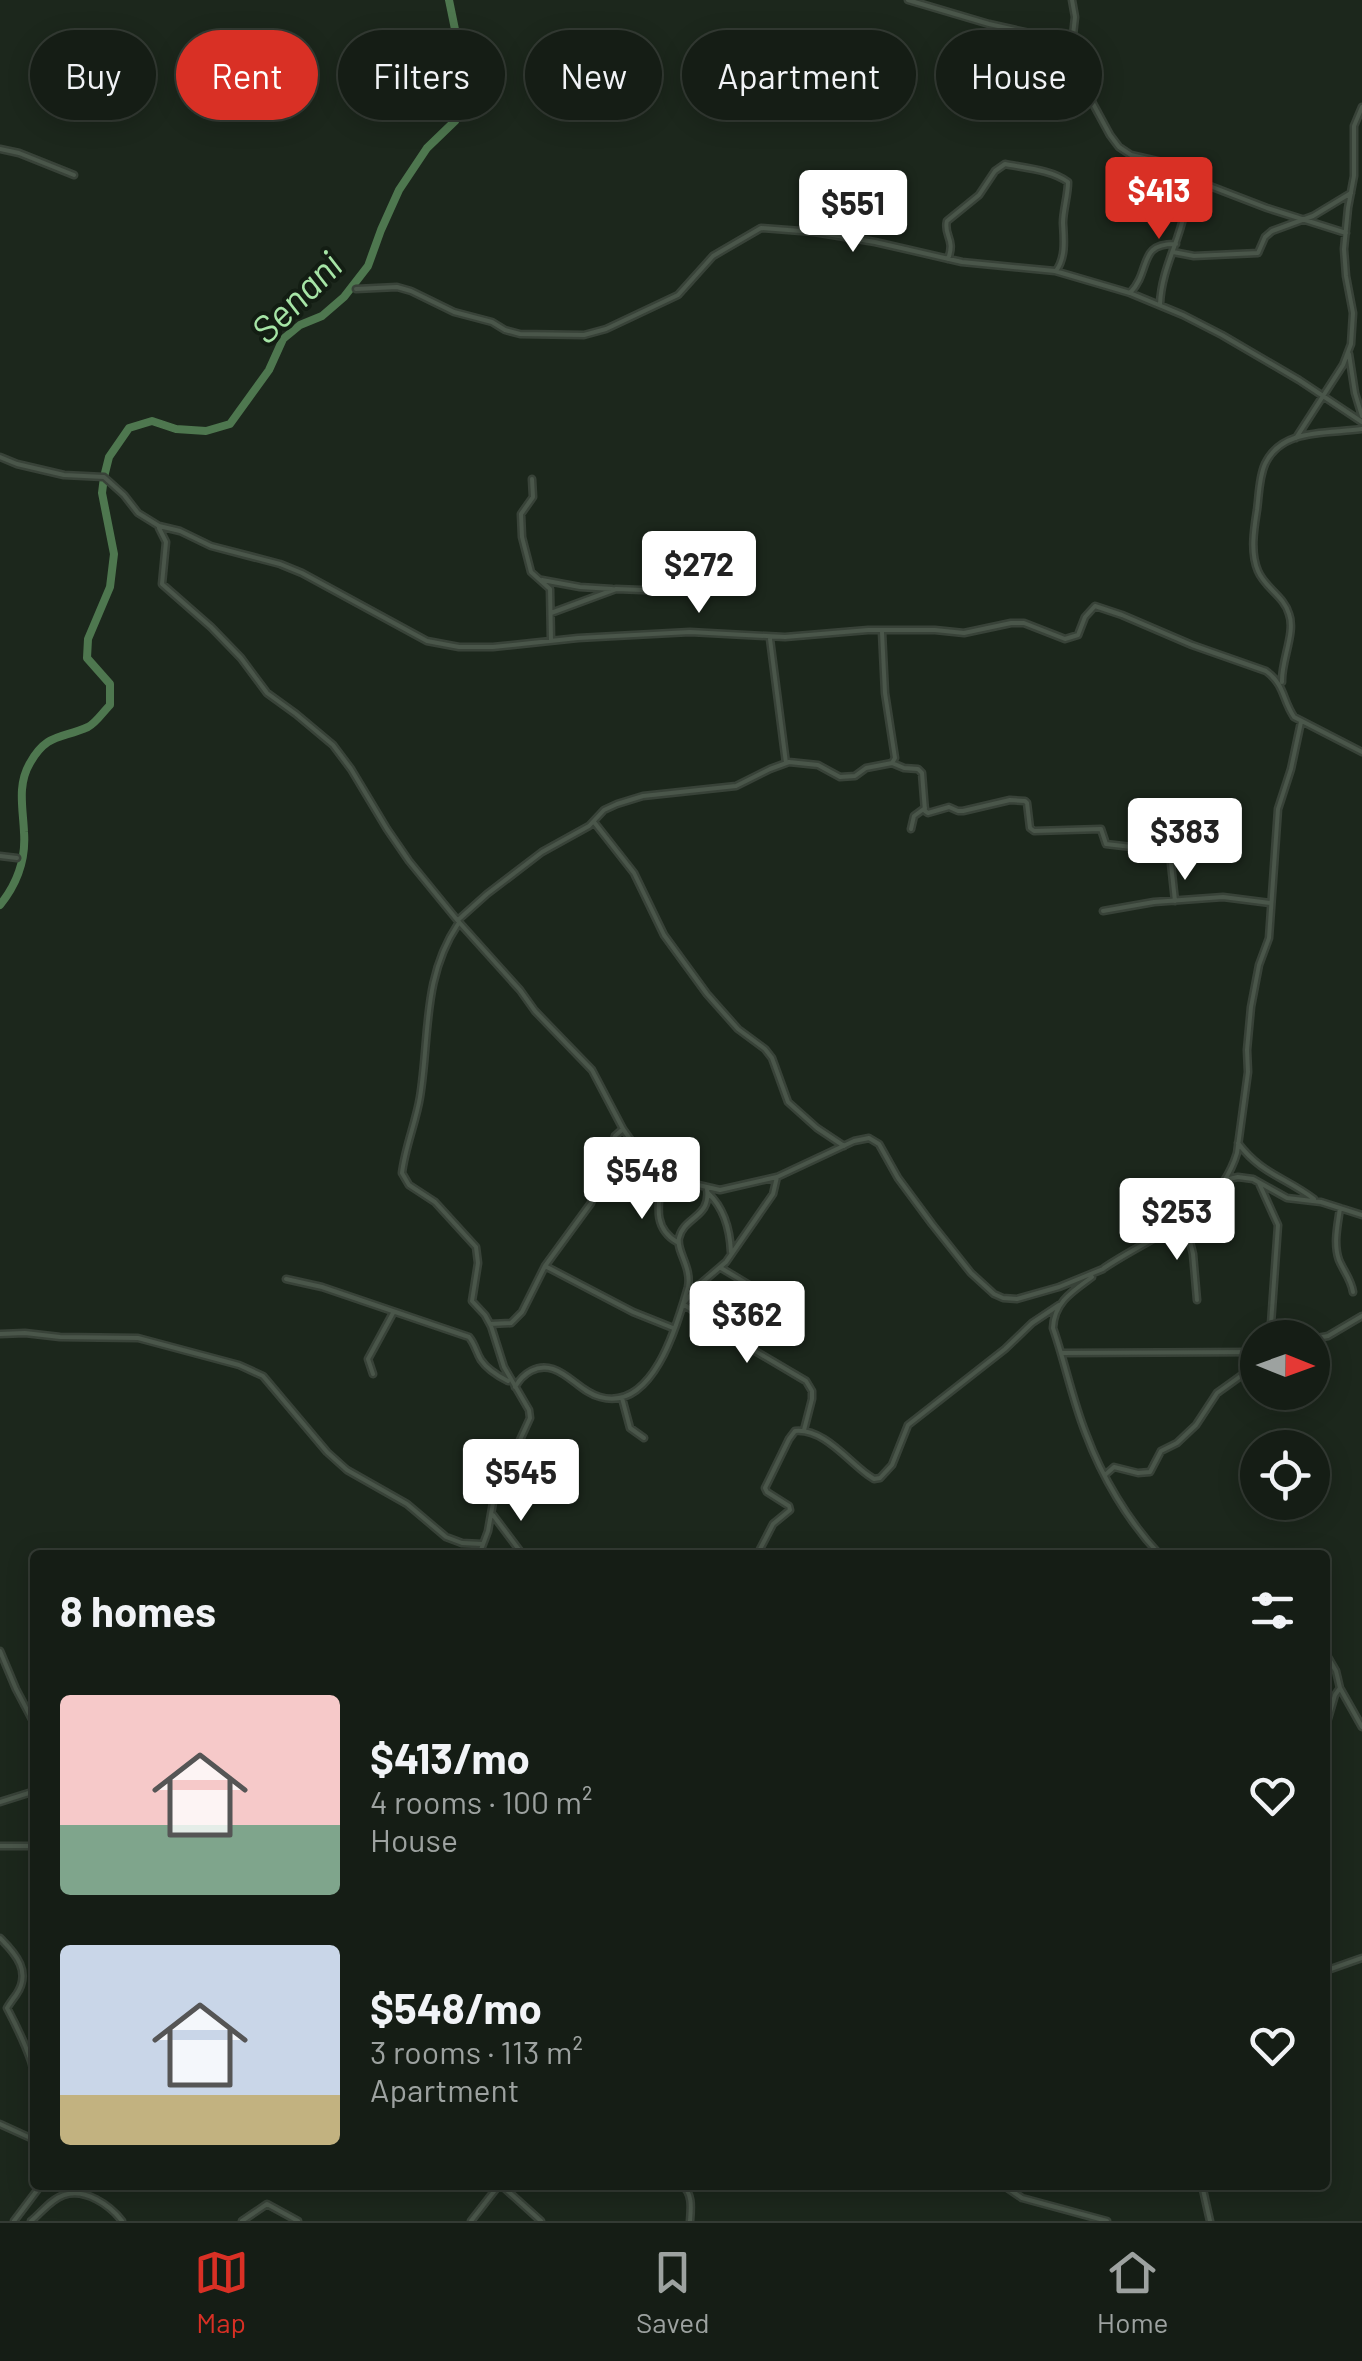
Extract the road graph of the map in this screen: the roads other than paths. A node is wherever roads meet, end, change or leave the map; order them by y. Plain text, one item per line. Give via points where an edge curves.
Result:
1 (908, 0) edge
2 (1072, 0) edge
3 (1016, 30) edge
4 (1073, 30) edge
5 (1362, 106) edge
6 (1102, 120) edge
7 (0, 149) edge
8 (74, 174) dead end
9 (1185, 174) junction
10 (1362, 184) edge
11 (1353, 185) junction
12 (1350, 193) junction
13 (1302, 220) junction
14 (1346, 233) junction
15 (1177, 244) junction
16 (1173, 252) junction
17 (948, 259) junction
18 (1055, 271) junction
19 (356, 289) dead end
20 (1130, 292) junction
21 (1160, 306) junction
22 (1349, 354) junction
23 (1322, 396) junction
24 (1362, 419) edge
25 (1362, 429) edge
26 (1296, 438) junction
27 (0, 458) edge
28 (532, 480) dead end
29 (158, 525) junction
30 (726, 553) dead end
31 (540, 580) junction
32 (616, 590) junction
33 (550, 613) junction
34 (882, 632) junction
35 (770, 636) junction
36 (550, 640) junction
37 (1282, 686) junction
38 (1301, 722) junction
39 (1362, 752) edge
40 (786, 763) junction
41 (892, 763) junction
42 (925, 808) junction
43 (594, 822) junction
44 (910, 830) dead end
45 (0, 856) edge
46 (17, 858) dead end
47 (1175, 901) junction
48 (1270, 904) junction
49 (1104, 910) dead end
50 (458, 922) junction
51 (624, 1128) junction
52 (1238, 1144) junction
53 (844, 1146) junction
54 (662, 1174) junction
55 (777, 1177) junction
56 (1226, 1180) junction
57 (1258, 1182) junction
58 (707, 1191) junction
59 (1316, 1200) junction
60 (1340, 1208) junction
61 (1362, 1215) edge
62 (1185, 1221) junction
63 (678, 1242) junction
64 (732, 1254) junction
65 (545, 1266) junction
66 (721, 1268) junction
67 (1103, 1269) junction
68 (286, 1279) dead end
69 (761, 1292) dead end
70 (1353, 1292) dead end
71 (1197, 1300) dead end
72 (683, 1304) junction
73 (1059, 1304) junction
74 (393, 1313) junction
75 (1362, 1316) edge
76 (1271, 1320) edge
77 (490, 1324) junction
78 (673, 1328) junction
79 (0, 1334) edge
80 (1330, 1335) edge
81 (1240, 1352) edge
82 (1061, 1353) junction
83 (373, 1374) dead end
84 (1240, 1375) edge
85 (514, 1386) junction
86 (622, 1398) junction
87 (804, 1430) junction
88 (644, 1438) dead end
89 (1105, 1475) junction
90 (492, 1513) junction
91 (482, 1544) junction
92 (480, 1550) edge
93 (519, 1550) edge
94 (760, 1550) edge
95 (1156, 1550) edge
96 (0, 1653) edge
97 (1330, 1661) edge
98 (1340, 1688) junction
99 (1330, 1715) edge
100 (30, 1716) edge
101 (1362, 1727) edge
102 (30, 1793) edge
103 (0, 1802) edge
104 (0, 1846) edge
105 (30, 1846) edge
106 (0, 1938) edge
107 (1362, 1958) edge
108 (1330, 1969) edge
109 (30, 2058) edge
110 (0, 2124) edge
111 (30, 2138) edge
112 (37, 2190) edge
113 (496, 2190) edge
114 (506, 2190) edge
115 (685, 2190) edge
116 (1010, 2190) edge
117 (1203, 2190) edge
118 (14, 2221) edge
119 (31, 2221) edge
120 (122, 2221) edge
121 (242, 2221) edge
122 (298, 2221) edge
123 (471, 2221) edge
124 (541, 2221) edge
125 (690, 2221) edge
126 (1107, 2221) edge
127 (1210, 2221) edge

1 - 3 street
2 - 4 street
5 - 11 street via 1354,126
6 - 9 street via 1131,156
7 - 8 street
9 - 13 street
9 - 15 street
10 - 11 street
11 - 12 street
12 - 13 street
12 - 14 street
13 - 14 street
13 - 16 street via 1268,234 1256,254
14 - 22 street via 1354,313
15 - 16 street
15 - 20 street via 1152,248
16 - 21 street
17 - 18 street
17 - 18 street via 947,221 1006,164 1068,182 1064,244
17 - 19 street via 761,228 722,250 668,301 584,335 520,334 397,287
18 - 20 street
20 - 21 street
21 - 23 street
22 - 23 street
22 - 24 street
23 - 24 street
23 - 26 street
25 - 26 street
26 - 37 street via 1264,466 1253,536 1257,569 1284,602 1292,624
27 - 29 street via 64,475 104,476
28 - 31 street via 522,536 530,572
29 - 36 street via 291,568 427,641 470,647
29 - 50 street via 166,542 162,584 231,648 267,693 332,745
30 - 32 street via 668,591
31 - 32 street
31 - 33 street via 550,589
32 - 33 street
33 - 36 street
34 - 35 street
34 - 37 street via 974,632 1024,623 1074,638 1090,609 1102,606 1266,671
34 - 41 street
35 - 36 street via 690,632
35 - 40 street
37 - 38 street
38 - 39 street
38 - 48 street via 1278,810
40 - 41 street via 845,777
40 - 43 street via 736,786 627,800
41 - 42 street via 920,770
42 - 44 street
42 - 47 street via 964,811 1020,800 1027,803 1034,831 1101,829 1106,844 1169,845
43 - 50 street via 542,852
43 - 53 street via 634,873 664,935 707,994 772,1058 788,1102
45 - 46 street
47 - 48 street
47 - 49 street
48 - 52 street via 1251,1007
50 - 51 street via 592,1070
50 - 77 street via 430,996 420,1100 402,1173 476,1247 472,1297
51 - 54 street
51 - 65 street via 615,1136 592,1203
52 - 56 street
52 - 59 street via 1255,1164
53 - 55 street
53 - 67 street via 869,1138 879,1144 932,1224 994,1294 1017,1299
54 - 58 street
54 - 63 street via 659,1220
55 - 58 street
55 - 64 street
56 - 57 street
56 - 62 street
57 - 59 street via 1288,1198
57 - 76 street via 1278,1226
58 - 63 street via 705,1207
58 - 64 street via 726,1221
59 - 60 street
60 - 61 street
60 - 70 street via 1336,1246
62 - 67 street
62 - 71 street
63 - 72 street via 690,1278
64 - 66 street
65 - 77 street via 516,1319
65 - 78 street
66 - 69 street
66 - 72 street
67 - 73 street
68 - 74 street
72 - 78 street
72 - 87 street via 806,1381 812,1399
73 - 82 street via 1052,1322
73 - 87 street via 908,1424 880,1478
74 - 83 street via 368,1359
74 - 85 street via 469,1337 489,1369
75 - 80 street
77 - 85 street
78 - 86 street via 652,1375
79 - 91 street via 138,1338 240,1365 263,1376 347,1470 407,1504 446,1537
81 - 82 street
82 - 89 street
84 - 89 street via 1181,1440 1164,1448 1150,1472 1114,1466
85 - 86 street via 528,1372 550,1368 587,1392
85 - 90 street via 530,1418
86 - 88 street via 630,1428
87 - 94 street via 789,1439 766,1484 790,1510 773,1524
89 - 95 street
90 - 91 street
90 - 93 street
91 - 92 street
96 - 100 street
97 - 98 street
98 - 99 street
98 - 101 street
102 - 103 street
104 - 105 street
106 - 109 street via 22,1966 23,1980 7,2008
107 - 108 street
110 - 111 street
112 - 118 street
113 - 123 street
114 - 124 street
115 - 125 street
116 - 126 street
117 - 127 street
119 - 120 street via 59,2197 75,2194 105,2204
121 - 122 street via 267,2204

